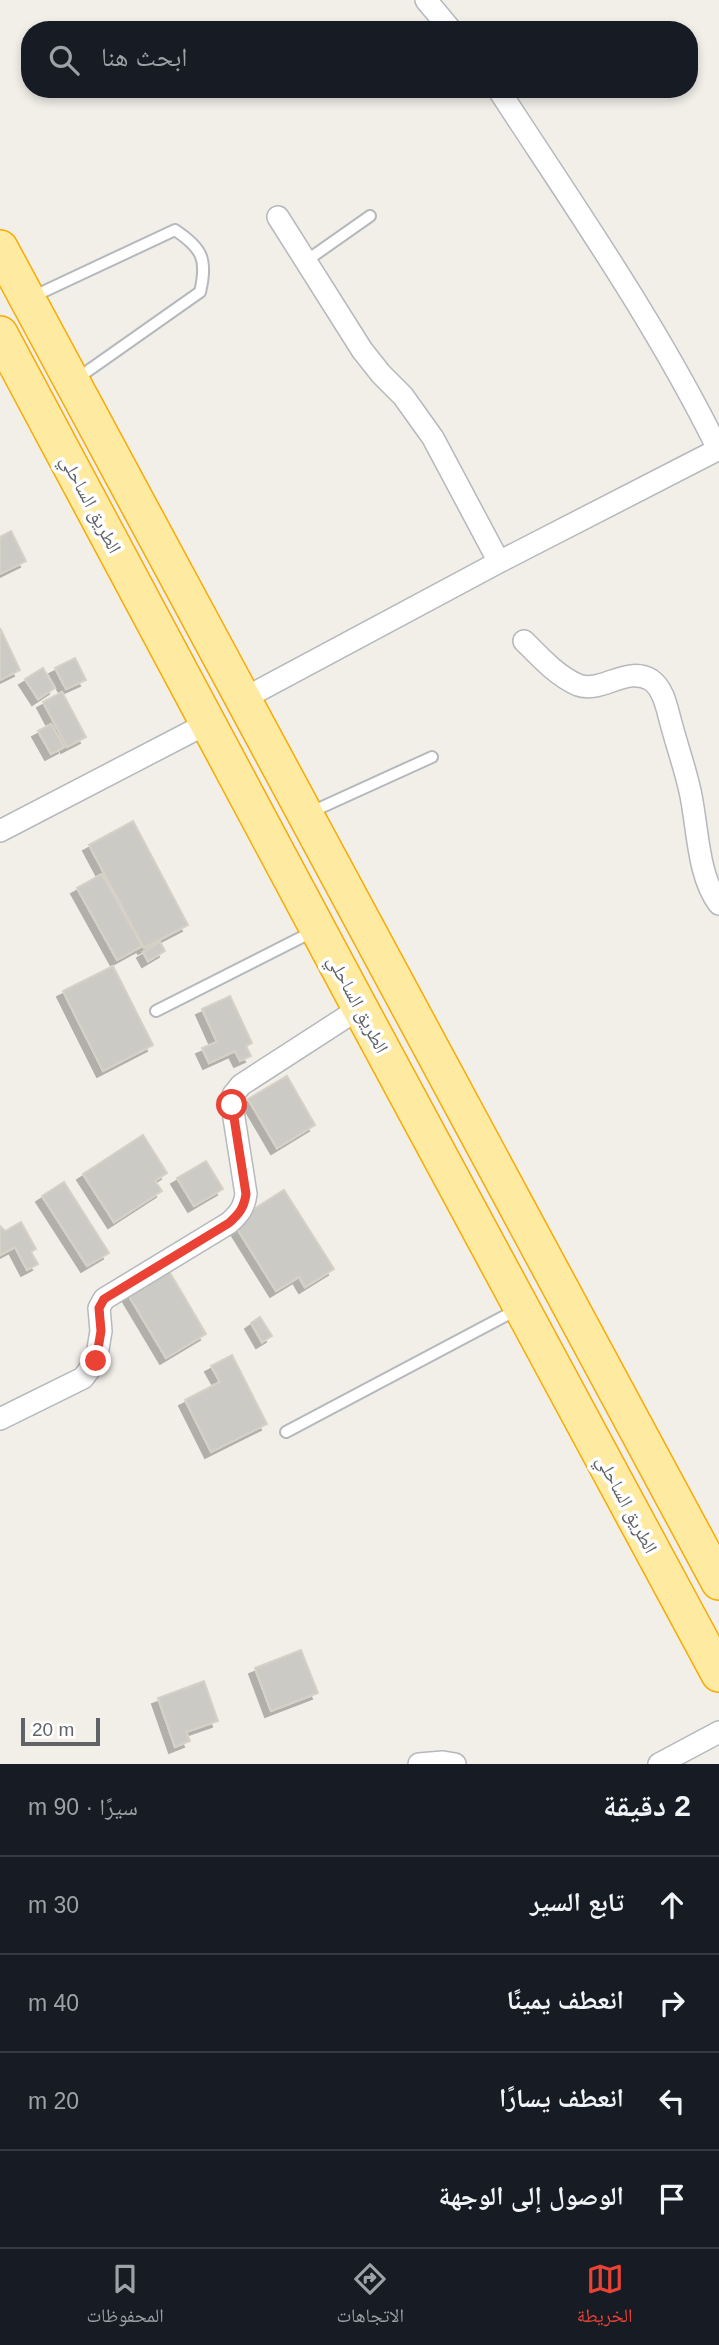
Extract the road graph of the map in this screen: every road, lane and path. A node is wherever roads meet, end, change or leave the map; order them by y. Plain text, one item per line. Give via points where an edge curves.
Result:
1 (426, 0) edge
2 (443, 21) edge
3 (504, 98) edge
4 (370, 216) dead end
5 (278, 217) dead end
6 (0, 248) edge
7 (306, 261) junction
8 (27, 299) junction
9 (0, 334) edge
10 (72, 382) junction
11 (719, 449) edge
12 (499, 562) junction
13 (524, 641) dead end
14 (243, 699) junction
15 (208, 723) junction
16 (432, 757) dead end
17 (306, 814) junction
18 (0, 831) edge
19 (719, 904) edge
20 (318, 929) junction
21 (360, 1008) junction
22 (156, 1011) dead end
23 (433, 1051) junction
24 (391, 1066) junction
25 (521, 1308) junction
26 (0, 1419) edge
27 (286, 1432) dead end
28 (719, 1582) edge
29 (719, 1674) edge
30 (719, 1732) edge
31 (419, 1764) edge
32 (455, 1764) edge
33 (659, 1764) edge

1 - 2 street
3 - 11 street via 634,296
4 - 7 lane
5 - 7 street
6 - 8 highway
7 - 12 street via 362,350 433,438
8 - 10 highway
8 - 10 lane via 175,230 196,244 205,272 200,292
9 - 15 highway, الطريق الساحلي
10 - 14 highway
11 - 12 street
12 - 14 street
13 - 19 street via 579,686 631,676 651,680 664,697 690,791 700,851 712,895
14 - 17 highway
15 - 18 street
15 - 20 highway, الطريق الساحلي
16 - 17 lane
17 - 23 highway
20 - 21 highway, الطريق الساحلي
20 - 22 lane
21 - 24 highway, الطريق الساحلي
21 - 26 street via 241,1085 233,1095 246,1194 240,1213 104,1299 99,1308 96,1361 83,1378
23 - 24 highway
23 - 28 highway
24 - 25 highway, الطريق الساحلي
25 - 27 lane
25 - 29 highway, الطريق الساحلي
30 - 33 street
31 - 32 street

